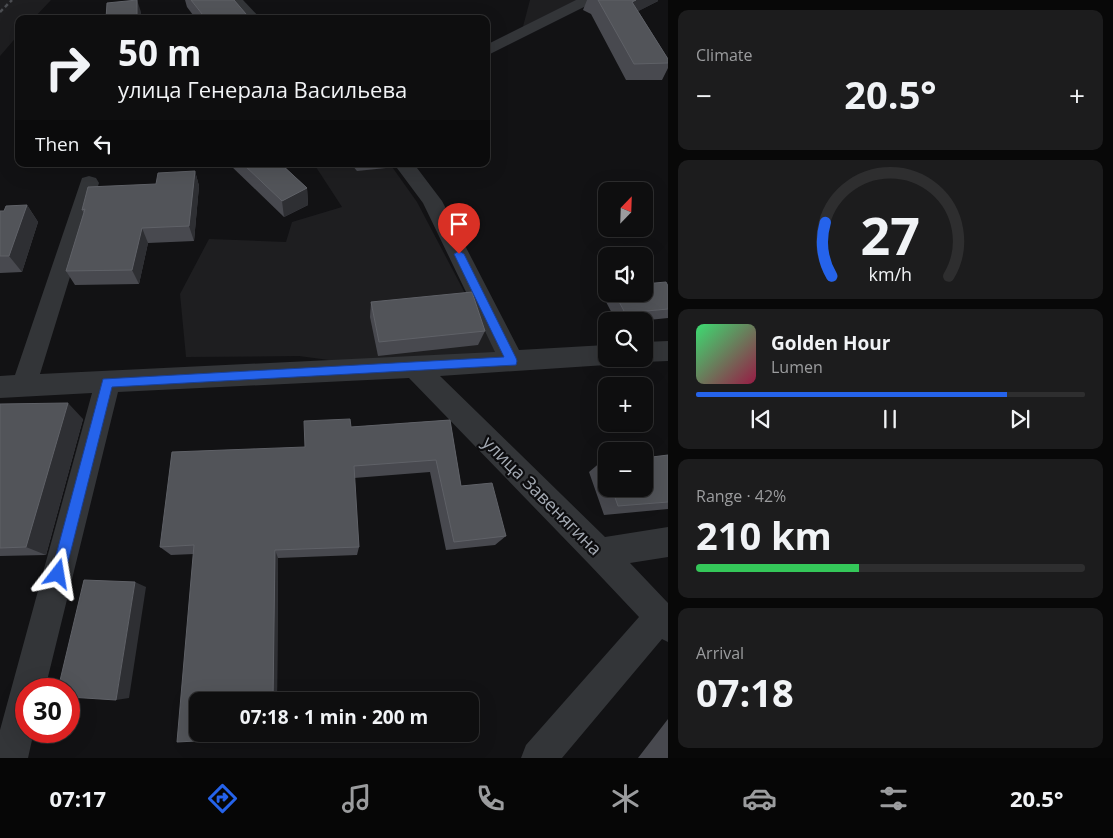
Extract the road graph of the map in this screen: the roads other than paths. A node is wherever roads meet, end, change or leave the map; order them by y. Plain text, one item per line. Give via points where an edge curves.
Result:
1 (235, 0) edge
2 (586, 0) edge
3 (250, 15) edge
4 (490, 49) edge
5 (406, 167) edge
6 (89, 183) dead end
7 (668, 351) edge
8 (653, 352) edge
9 (598, 356) edge
10 (512, 361) junction
11 (414, 368) junction
12 (108, 382) junction
13 (12, 386) edge
14 (668, 542) edge
15 (600, 553) junction
16 (664, 622) edge
17 (31, 678) edge
18 (15, 739) edge
19 (10, 758) edge
20 (539, 758) edge

1 - 3 street
2 - 4 street
5 - 10 street via 432,201
6 - 13 street
7 - 8 street
9 - 10 street
10 - 11 street
11 - 12 street
11 - 15 street, улица Завенягина
12 - 13 street
12 - 17 street
14 - 15 street
15 - 16 street, улица Завенягина
16 - 20 street
18 - 19 street

